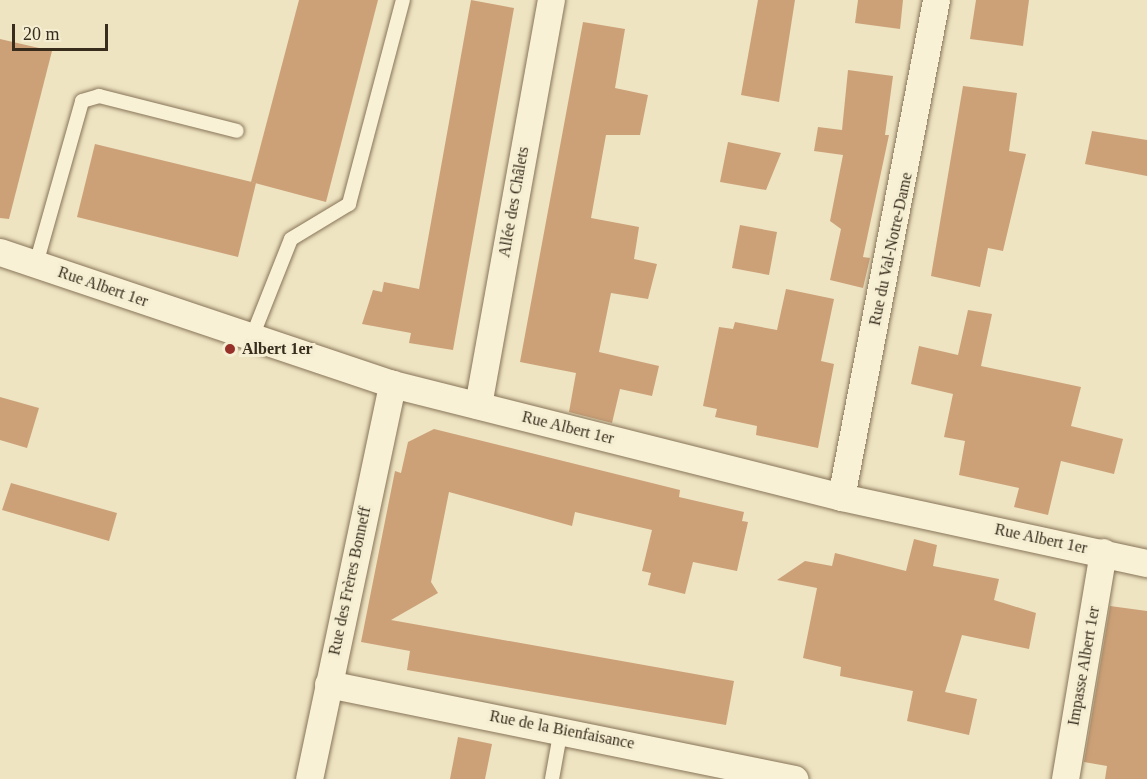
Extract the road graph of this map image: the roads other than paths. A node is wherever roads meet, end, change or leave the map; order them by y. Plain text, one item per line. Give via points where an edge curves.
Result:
1 (403, 0) edge
2 (550, 0) edge
3 (936, 0) edge
4 (237, 131) dead end
5 (0, 252) edge
6 (36, 264) junction
7 (252, 337) junction
8 (392, 384) junction
9 (478, 405) junction
10 (842, 497) junction
11 (1103, 552) junction
12 (1147, 563) edge
13 (328, 684) junction
14 (561, 729) junction
15 (309, 779) edge
16 (552, 779) edge
17 (794, 779) edge
18 (1065, 779) edge

1 - 7 lane via 349,204 291,239
2 - 9 street, Allée des Châlets
3 - 10 street, Rue du Val-Notre-Dame
4 - 6 lane via 99,96 82,101
5 - 6 street, Rue Albert 1er
6 - 7 street, Rue Albert 1er
7 - 8 street, Rue Albert 1er
8 - 9 street, Rue Albert 1er
8 - 13 street, Rue des Frères Bonneff
9 - 10 street, Rue Albert 1er
10 - 11 street, Rue Albert 1er
11 - 12 street, Rue Albert 1er
11 - 18 street, Impasse Albert 1er
13 - 14 street, Rue de la Bienfaisance
13 - 15 street, Rue des Frères Bonneff
14 - 16 lane
14 - 17 street, Rue de la Bienfaisance

